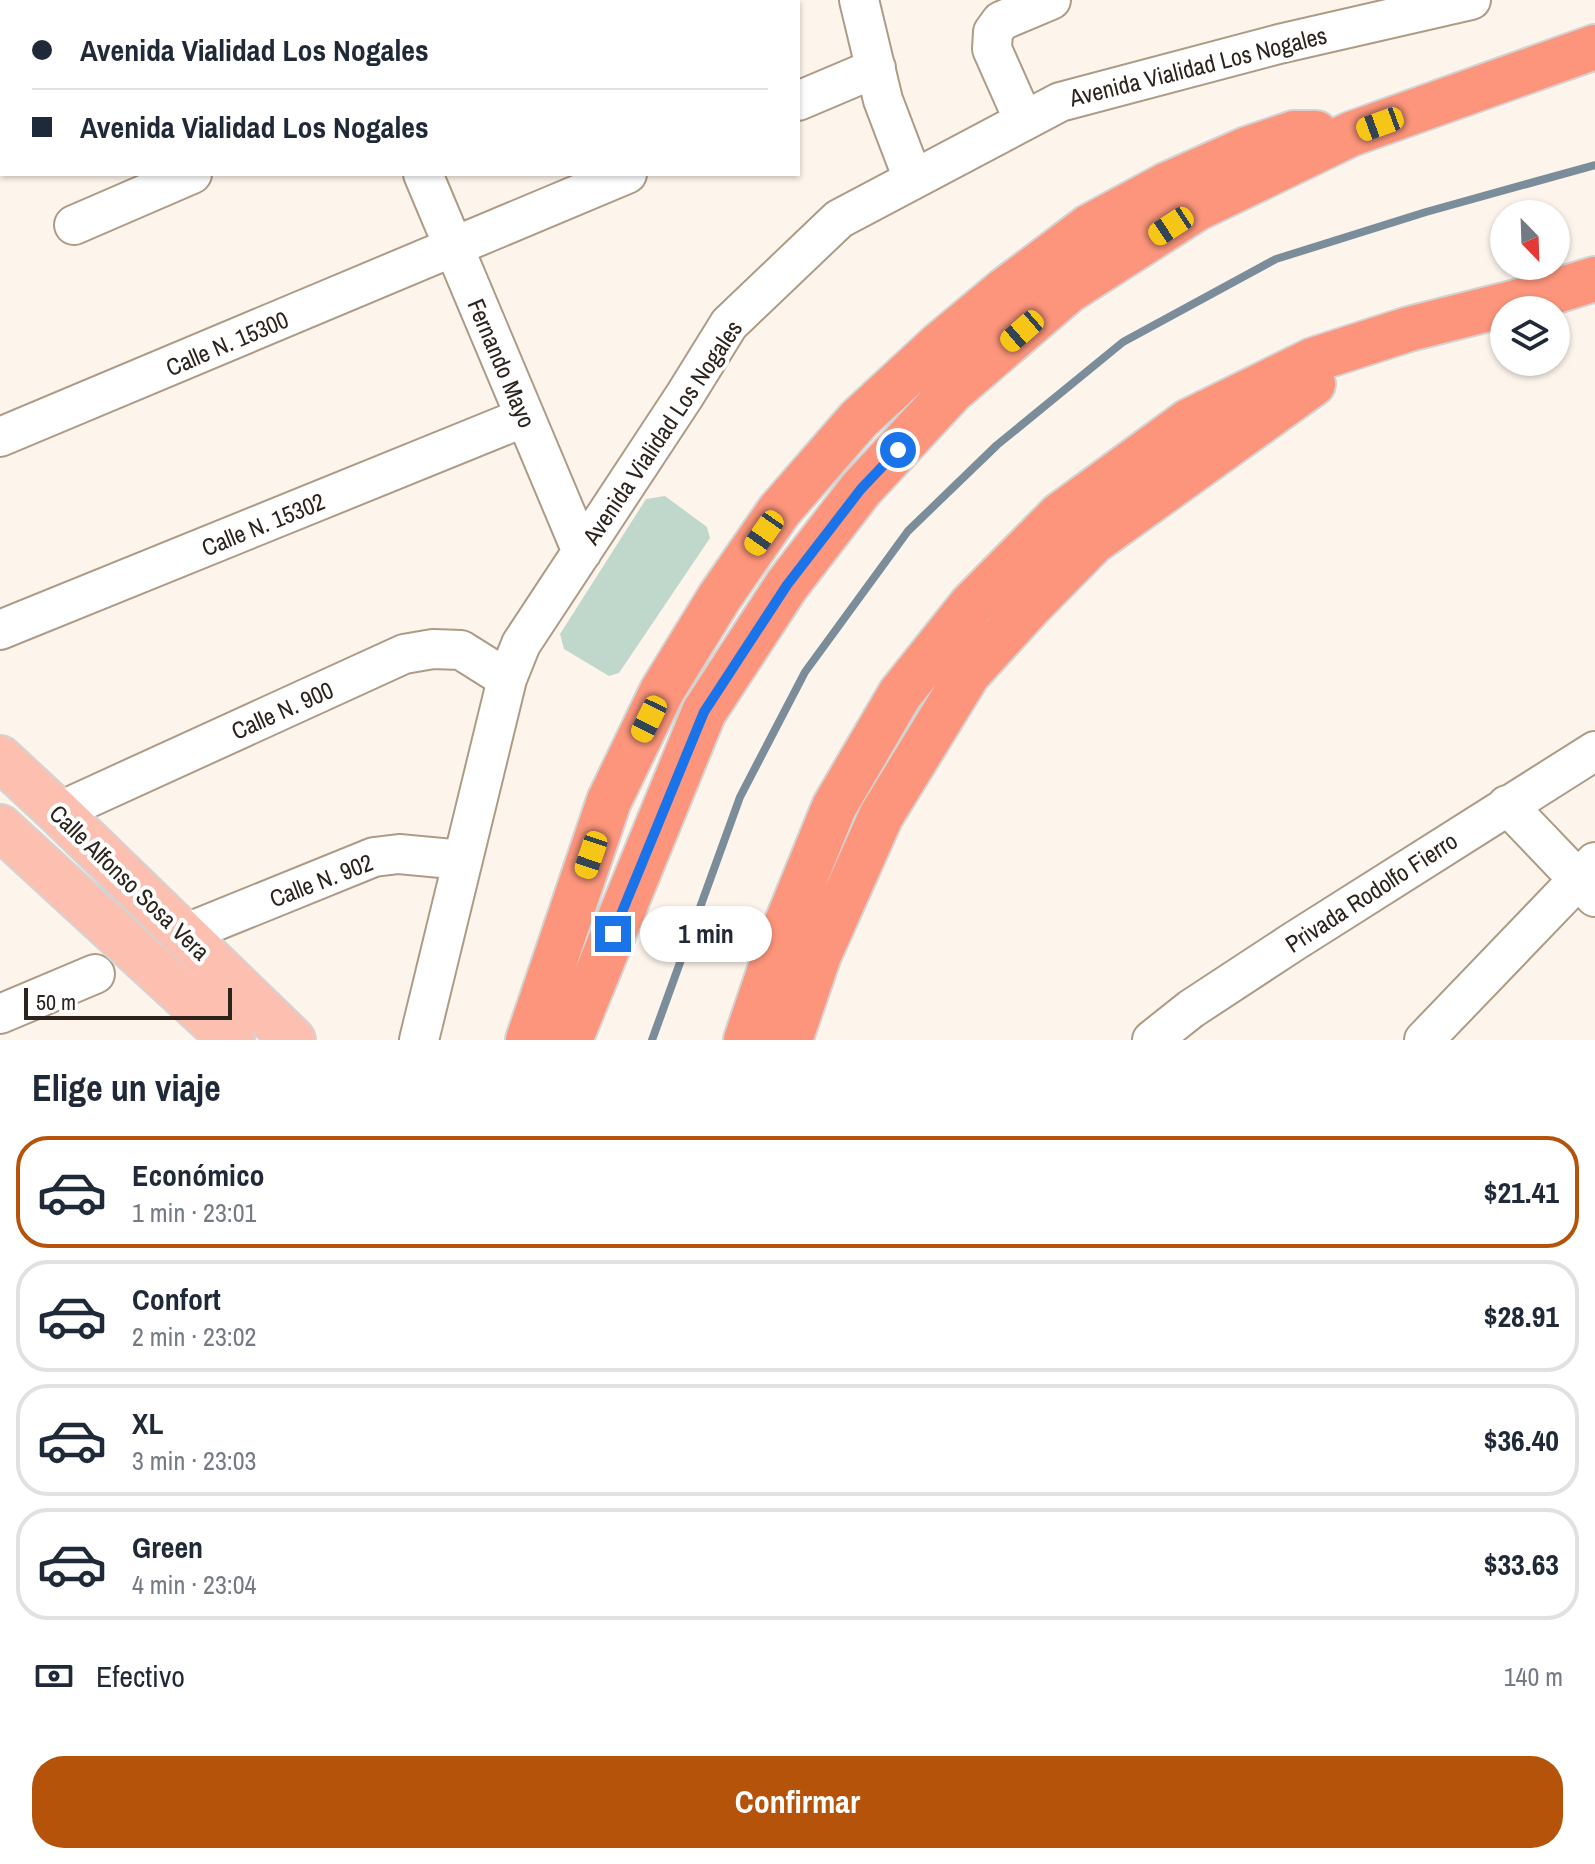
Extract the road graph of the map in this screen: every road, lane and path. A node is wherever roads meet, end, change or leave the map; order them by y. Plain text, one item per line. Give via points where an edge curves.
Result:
1 (859, 0) edge
2 (1051, 0) edge
3 (1471, 0) edge
4 (1424, 5) edge
5 (1595, 47) edge
6 (876, 68) junction
7 (800, 100) edge
8 (1024, 121) junction
9 (1351, 134) junction
10 (187, 176) edge
11 (424, 176) edge
12 (622, 176) edge
13 (913, 179) junction
14 (74, 225) dead end
15 (454, 248) junction
16 (1595, 279) edge
17 (1377, 339) junction
18 (525, 417) junction
19 (0, 437) edge
20 (582, 552) junction
21 (0, 630) edge
22 (507, 679) junction
23 (1595, 751) edge
24 (0, 758) edge
25 (1507, 805) junction
26 (58, 812) junction
27 (0, 827) edge
28 (463, 860) junction
29 (1590, 880) edge
30 (184, 934) junction
31 (95, 974) dead end
32 (0, 1014) edge
33 (232, 1040) edge
34 (293, 1040) edge
35 (419, 1040) edge
36 (528, 1040) edge
37 (570, 1040) edge
38 (746, 1040) edge
39 (790, 1040) edge
40 (1152, 1040) edge
41 (1424, 1040) edge

1 - 6 street
2 - 8 street via 1001,21 993,32 992,49
3 - 4 street, Avenida Vialidad Los Nogales
4 - 8 street, Avenida Vialidad Los Nogales via 1060,102
5 - 9 highway
6 - 7 street
6 - 13 street
8 - 13 street, Avenida Vialidad Los Nogales
9 - 36 highway via 1294,133 1247,149 1090,226 939,345 859,419 779,511 662,691 609,801
9 - 37 highway via 1196,209 1068,291 952,391 861,489 787,585 704,712
10 - 14 street
11 - 15 street, Fernando Mayo
12 - 15 street, Calle N. 15300
13 - 20 street, Avenida Vialidad Los Nogales via 839,219 729,324
15 - 18 street, Fernando Mayo
15 - 19 street, Calle N. 15300
16 - 17 highway
17 - 38 highway via 1313,360 1189,421 1060,515 971,605 900,694 834,807
17 - 39 highway via 1093,542 968,674 881,816 819,955
18 - 20 street, Fernando Mayo
18 - 21 street, Calle N. 15302
20 - 22 street, Avenida Vialidad Los Nogales via 521,644
22 - 26 street, Calle N. 900 via 461,650 404,654
22 - 28 street, Avenida Vialidad Los Nogales
23 - 25 street, Privada Rodolfo Fierro
24 - 26 main road, Calle Alfonso Sosa Vera
25 - 29 street
25 - 40 street, Privada Rodolfo Fierro
26 - 30 main road, Calle Alfonso Sosa Vera
27 - 33 main road, Calle Alfonso Sosa Vera
28 - 30 street, Calle N. 902 via 374,857
28 - 35 street, Avenida Vialidad Los Nogales
29 - 41 street
30 - 34 main road, Calle Alfonso Sosa Vera
31 - 32 street

